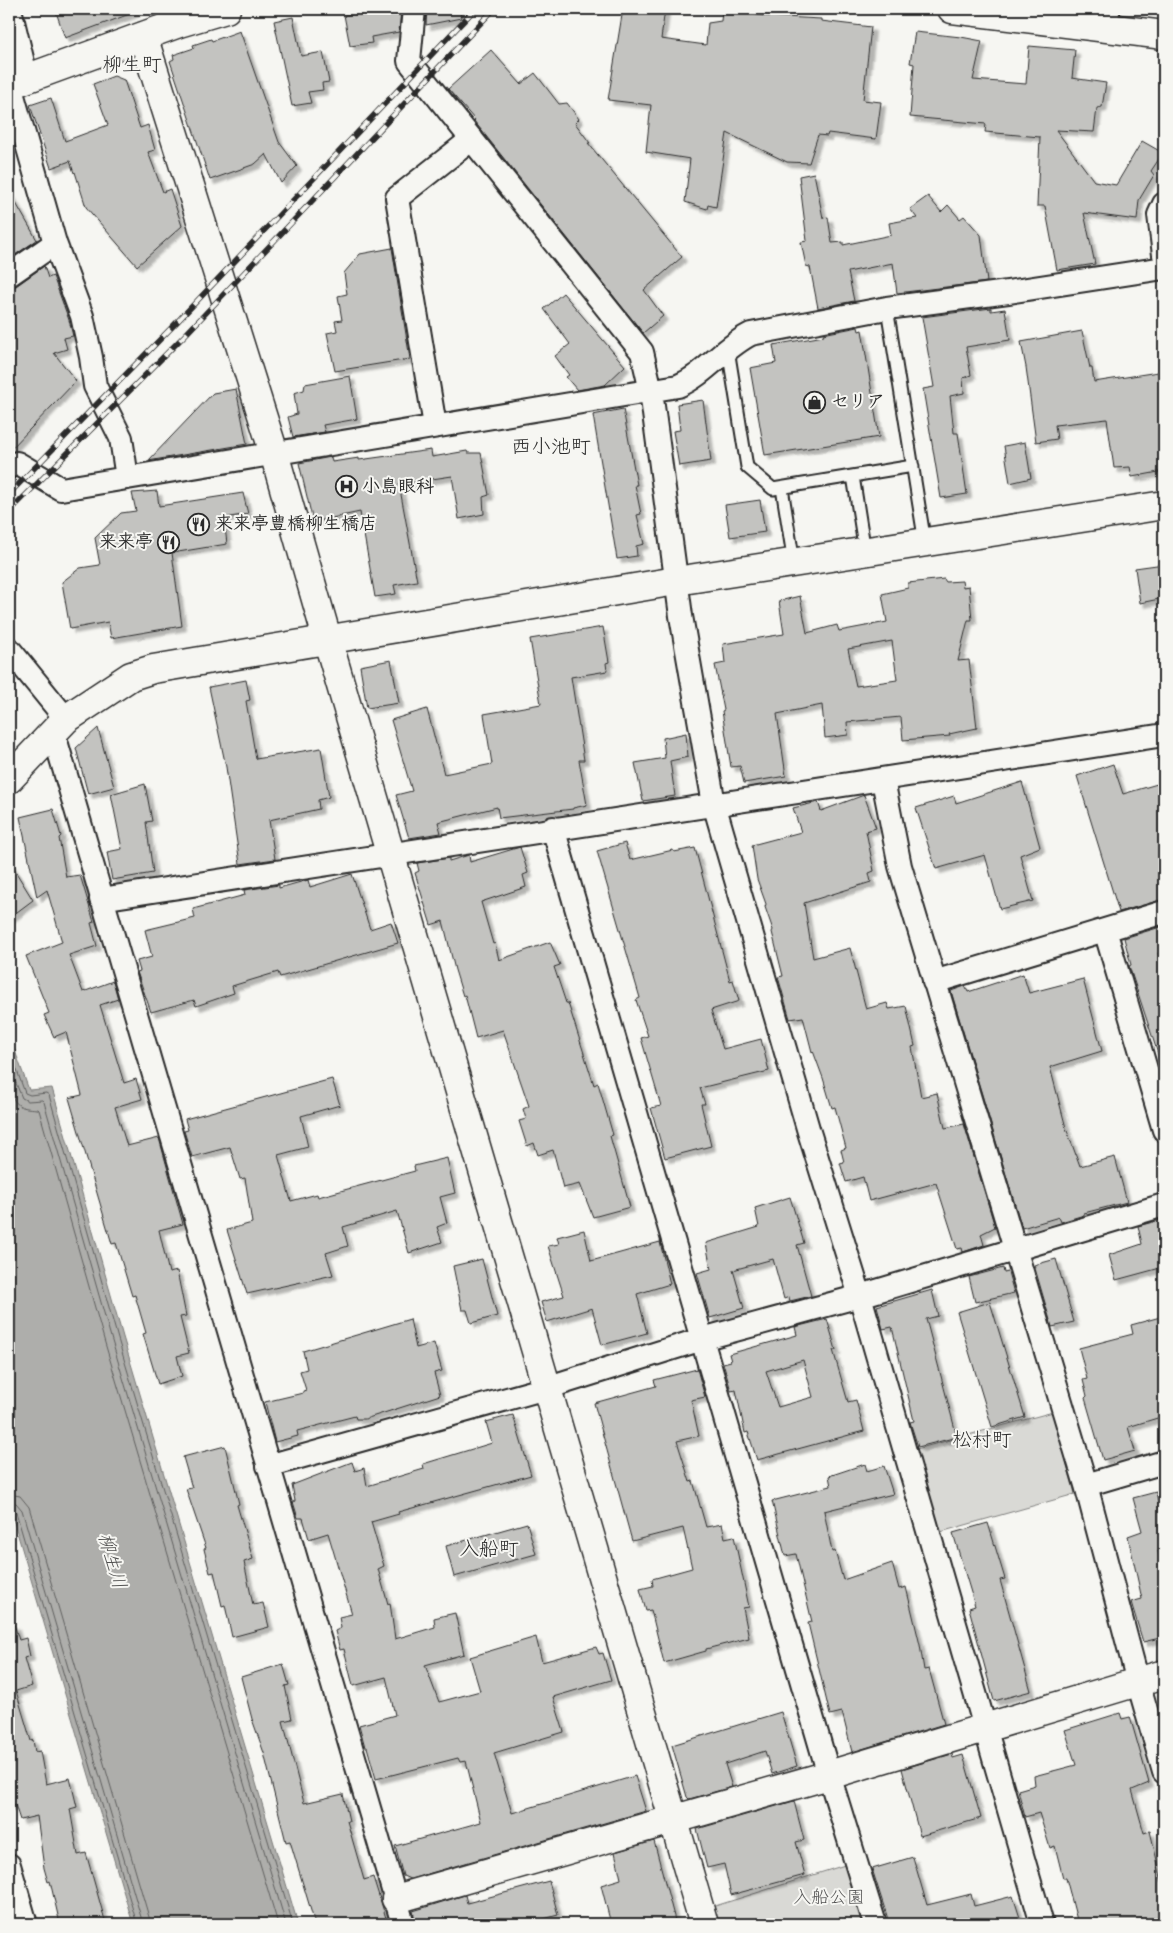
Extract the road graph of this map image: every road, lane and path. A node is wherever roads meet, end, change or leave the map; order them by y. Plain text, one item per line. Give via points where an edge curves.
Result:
1 (10, 9) edge
2 (226, 9) edge
3 (414, 9) edge
4 (952, 9) edge
5 (1106, 18) edge
6 (1164, 35) edge
7 (143, 36) junction
8 (15, 83) edge
9 (472, 139) junction
10 (1164, 204) edge
11 (1163, 231) edge
12 (55, 243) junction
13 (1164, 255) edge
14 (1164, 268) edge
15 (9, 275) edge
16 (887, 308) junction
17 (728, 349) junction
18 (651, 391) junction
19 (435, 426) junction
20 (274, 453) junction
21 (913, 466) junction
22 (9, 467) edge
23 (852, 476) junction
24 (127, 478) junction
25 (782, 488) junction
26 (1164, 505) edge
27 (925, 542) junction
28 (865, 552) junction
29 (794, 563) junction
30 (676, 581) junction
31 (327, 638) junction
32 (9, 649) edge
33 (59, 725) junction
34 (1164, 735) edge
35 (9, 779) edge
36 (883, 780) junction
37 (714, 804) junction
38 (553, 828) junction
39 (390, 853) junction
40 (102, 899) junction
41 (1164, 912) edge
42 (1105, 930) junction
43 (934, 982) junction
44 (1164, 1130) edge
45 (1164, 1205) edge
46 (1014, 1251) junction
47 (860, 1296) junction
48 (702, 1339) junction
49 (546, 1388) junction
50 (1164, 1462) edge
51 (268, 1466) junction
52 (1086, 1485) junction
53 (1164, 1674) edge
54 (1138, 1682) junction
55 (985, 1727) junction
56 (1164, 1772) edge
57 (829, 1774) junction
58 (673, 1819) junction
59 (9, 1865) edge
60 (399, 1912) edge
61 (26, 1924) edge
62 (704, 1924) edge
63 (875, 1924) edge
64 (1042, 1924) edge

1 - 8 street
2 - 7 street
3 - 9 street via 409,61
4 - 5 street
5 - 6 street
7 - 8 street
7 - 20 street
8 - 12 street
9 - 18 street via 642,352
9 - 19 street via 396,198
10 - 11 street via 1159,216
11 - 13 street
12 - 15 street
12 - 24 street via 82,316 95,386 121,438
14 - 16 street
16 - 17 street via 751,334
16 - 21 lane
17 - 18 street via 688,382
17 - 25 lane via 747,467 773,489
18 - 19 street
18 - 30 street
19 - 20 street
20 - 24 street
20 - 31 street
21 - 23 lane
21 - 27 lane
22 - 24 street via 17,463 61,489
23 - 25 lane
23 - 28 lane
25 - 29 lane
26 - 27 street
27 - 28 street
28 - 29 street
29 - 30 street
30 - 31 street
30 - 37 street
31 - 33 street via 153,668 131,676
31 - 39 street
32 - 33 street
33 - 35 street
33 - 40 street
34 - 36 street
36 - 37 street
36 - 43 street via 900,866
37 - 38 street
37 - 47 street
38 - 39 street
38 - 48 street
39 - 40 street
39 - 49 street
40 - 51 street
41 - 42 street
42 - 43 street
42 - 44 street
43 - 46 street
45 - 46 street
46 - 47 street
46 - 52 street
47 - 48 street
47 - 55 street
48 - 49 street
48 - 57 street
49 - 51 street
49 - 58 street
50 - 52 street
51 - 60 street
52 - 54 street
53 - 54 street
54 - 55 street
54 - 56 street
55 - 57 street
55 - 64 street
57 - 58 street
57 - 63 street
58 - 60 street
58 - 62 street
59 - 61 street

